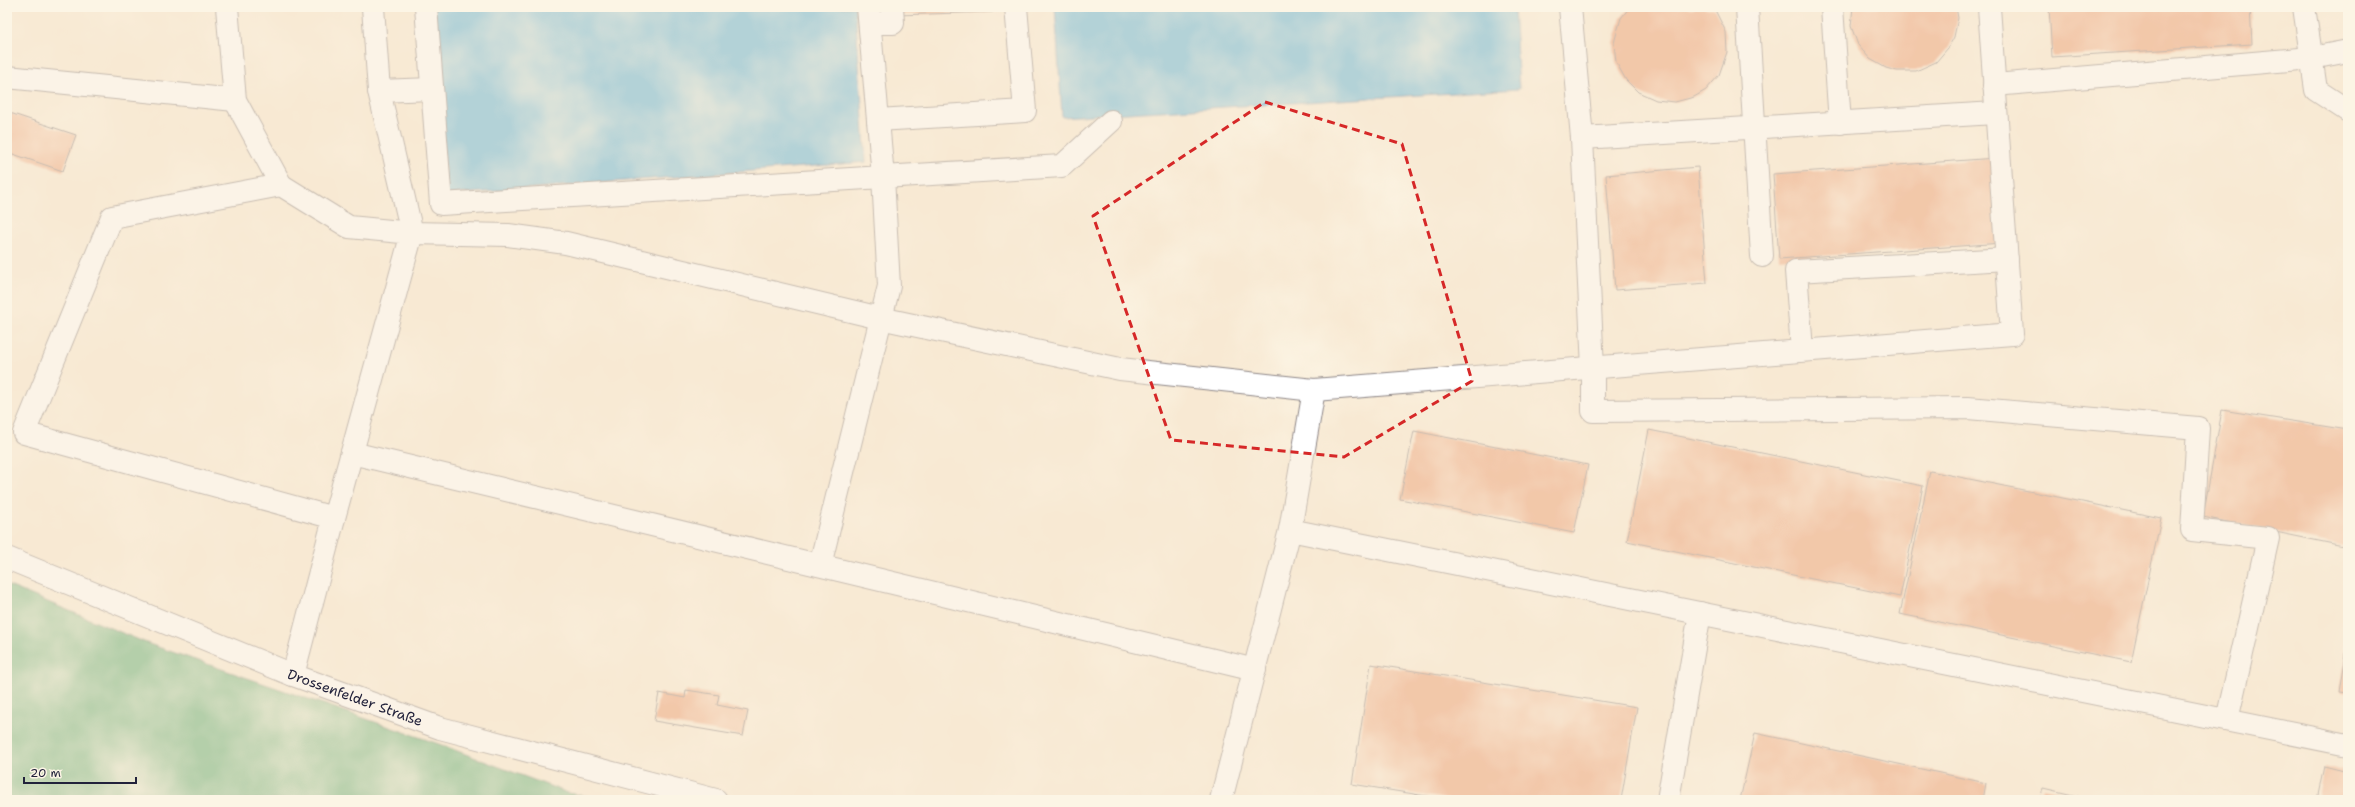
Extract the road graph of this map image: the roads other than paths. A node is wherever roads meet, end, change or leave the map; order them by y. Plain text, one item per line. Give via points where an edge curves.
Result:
1 (227, 7) edge
2 (373, 7) edge
3 (426, 7) edge
4 (892, 7) edge
5 (1016, 7) edge
6 (1570, 7) edge
7 (1747, 7) edge
8 (1832, 7) edge
9 (1989, 7) edge
10 (2304, 7) edge
11 (869, 15) edge
12 (2348, 51) edge
13 (2312, 58) junction
14 (7, 77) edge
15 (1994, 85) junction
16 (432, 89) junction
17 (379, 91) junction
18 (235, 100) junction
19 (2348, 111) edge
20 (1995, 114) junction
21 (878, 120) junction
22 (1110, 121) dead end
23 (1840, 123) junction
24 (1753, 128) junction
25 (1582, 138) junction
26 (883, 177) junction
27 (281, 185) junction
28 (412, 233) junction
29 (1762, 256) dead end
30 (2007, 259) junction
31 (880, 318) junction
32 (1802, 350) junction
33 (1593, 368) junction
34 (1314, 390) junction
35 (352, 453) junction
36 (334, 518) junction
37 (1290, 530) junction
38 (7, 558) edge
39 (820, 565) junction
40 (1700, 613) junction
41 (1254, 670) junction
42 (293, 675) junction
43 (2227, 720) junction
44 (2348, 745) edge
45 (716, 800) edge
46 (1221, 800) edge
47 (1668, 800) edge

1 - 18 street
2 - 17 street
3 - 16 street
4 - 11 street via 893,23
5 - 21 street via 1025,111
6 - 25 street
7 - 24 street
8 - 23 street
9 - 15 street
10 - 13 street
11 - 21 street
12 - 13 street
13 - 15 street
13 - 19 street via 2316,90
14 - 18 street
15 - 20 street
16 - 17 street
16 - 26 street via 441,204
17 - 28 street
18 - 27 street
20 - 23 street
20 - 30 street
21 - 26 street
22 - 26 street via 1062,166
23 - 24 street
24 - 25 street
24 - 29 street
25 - 33 street
26 - 31 street via 889,286
27 - 28 street via 349,227
27 - 36 street via 112,217 24,433
28 - 31 street via 508,235 566,243
28 - 35 street
30 - 32 street via 2012,334
30 - 32 street via 1796,271
31 - 34 street via 1120,370
31 - 39 street
32 - 33 street
33 - 34 street
33 - 43 street via 1593,411 1968,408 2198,428 2192,530 2268,538
34 - 37 street
35 - 36 street
35 - 39 street
36 - 42 street
37 - 40 street
37 - 41 street
38 - 42 street, Drossenfelder Straße
39 - 41 street
40 - 43 street
40 - 47 street
41 - 46 street
42 - 45 street, Drossenfelder Straße via 440,728
43 - 44 street

